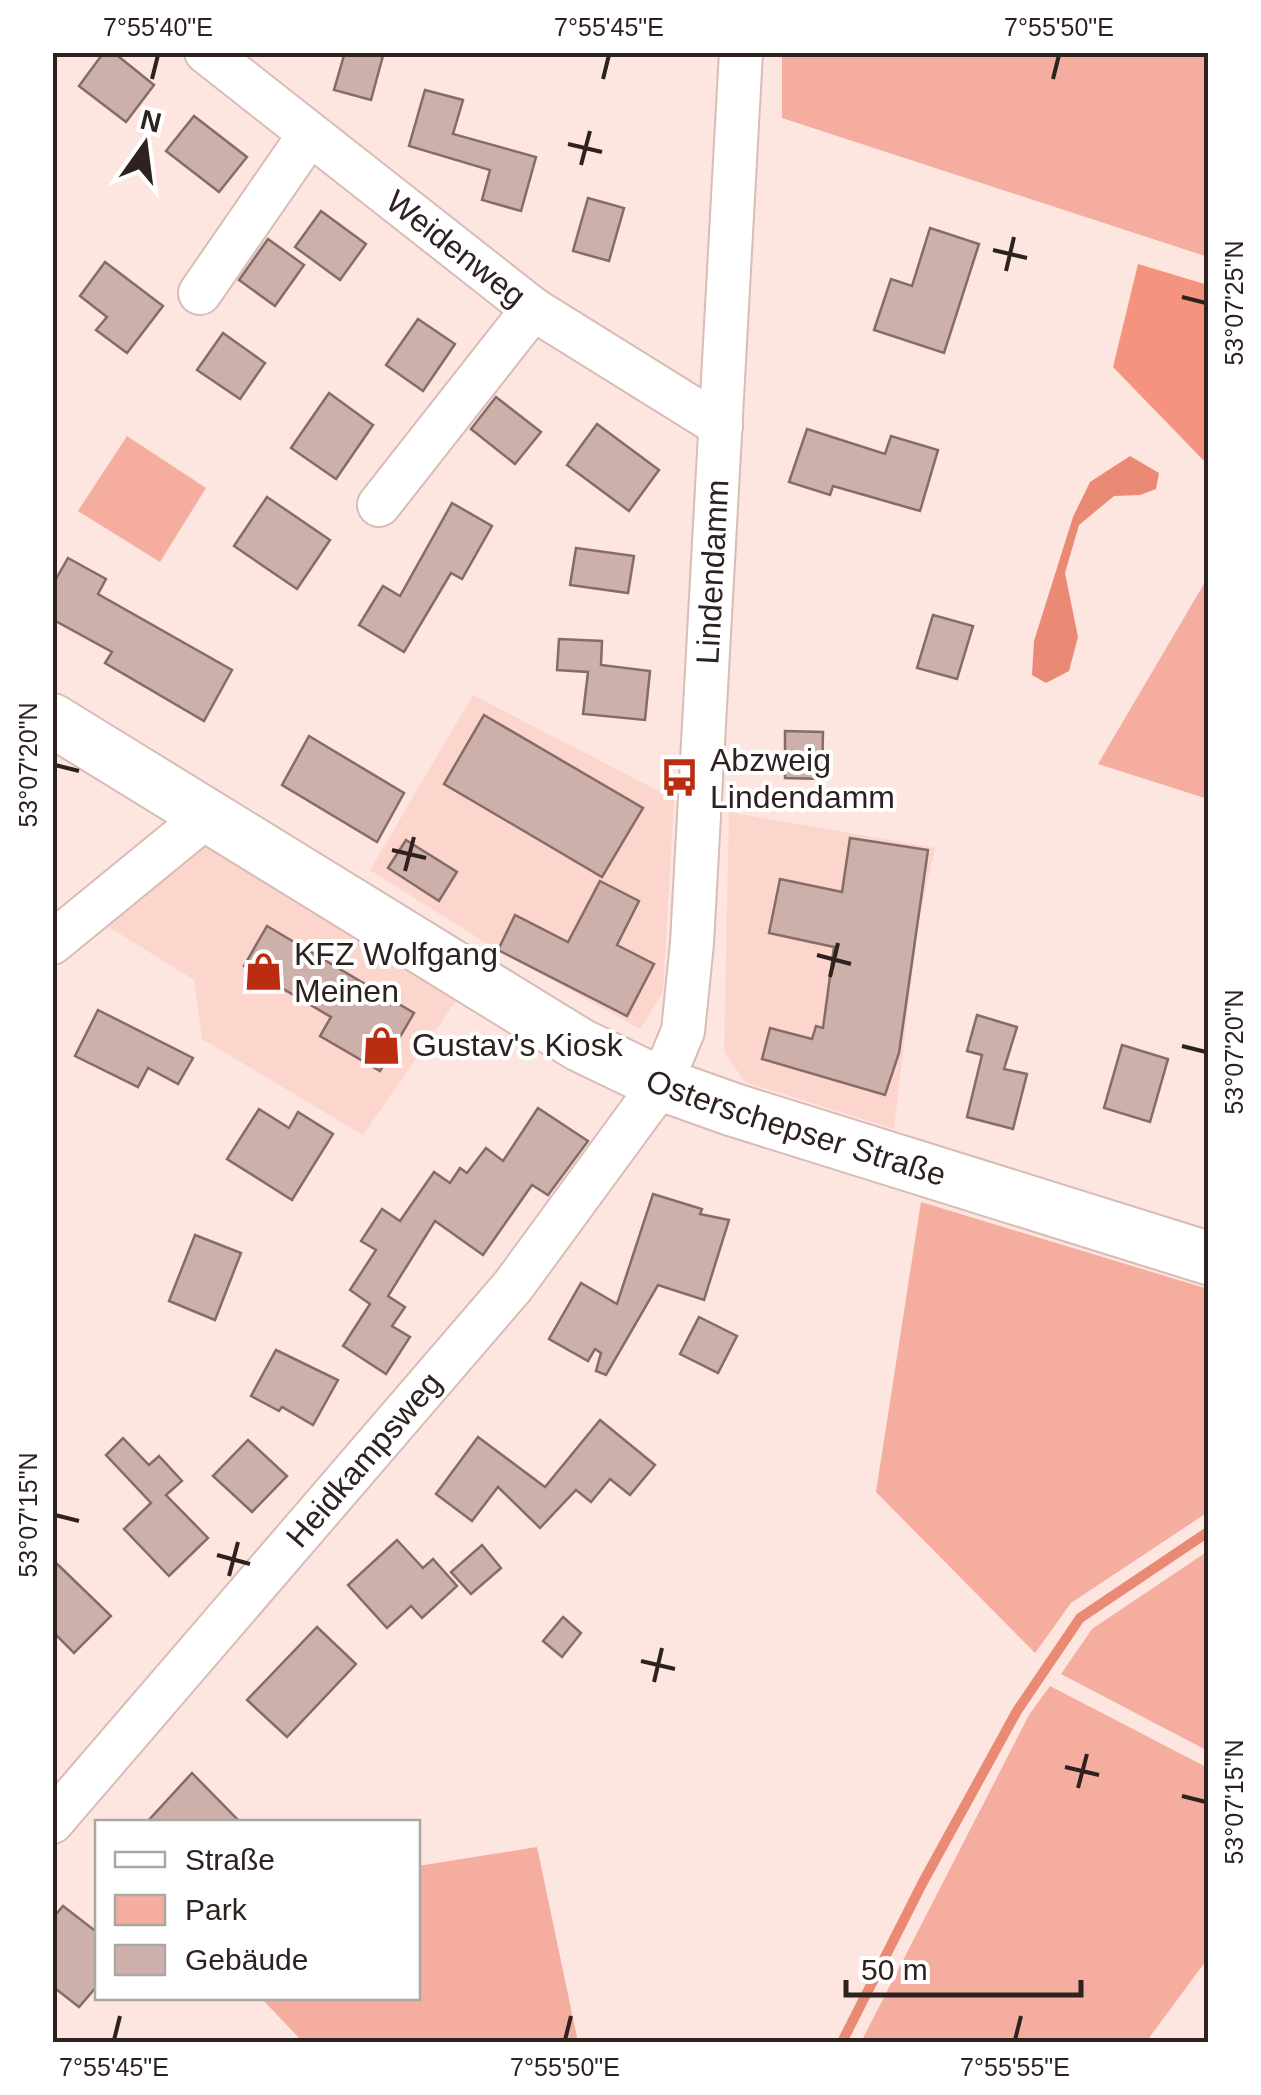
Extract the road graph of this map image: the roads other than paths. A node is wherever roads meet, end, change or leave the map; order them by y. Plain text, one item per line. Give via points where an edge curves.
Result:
1 (206, 52) edge
2 (740, 52) edge
3 (308, 136) junction
4 (200, 294) dead end
5 (534, 308) junction
6 (721, 426) junction
7 (379, 505) dead end
8 (52, 720) edge
9 (206, 817) junction
10 (52, 943) edge
11 (661, 1084) junction
12 (1208, 1258) edge
13 (52, 1822) edge

1 - 3 street, Weidenweg
2 - 6 street, Lindendamm
3 - 4 street
3 - 5 street, Weidenweg
5 - 6 street, Weidenweg
5 - 7 street
6 - 11 street, Lindendamm via 684,1031
8 - 9 main road, Osterschepser Straße
9 - 10 street
9 - 11 main road, Osterschepser Straße via 580,1045
11 - 12 main road, Osterschepser Straße
11 - 13 street, Heidkampsweg via 514,1286

